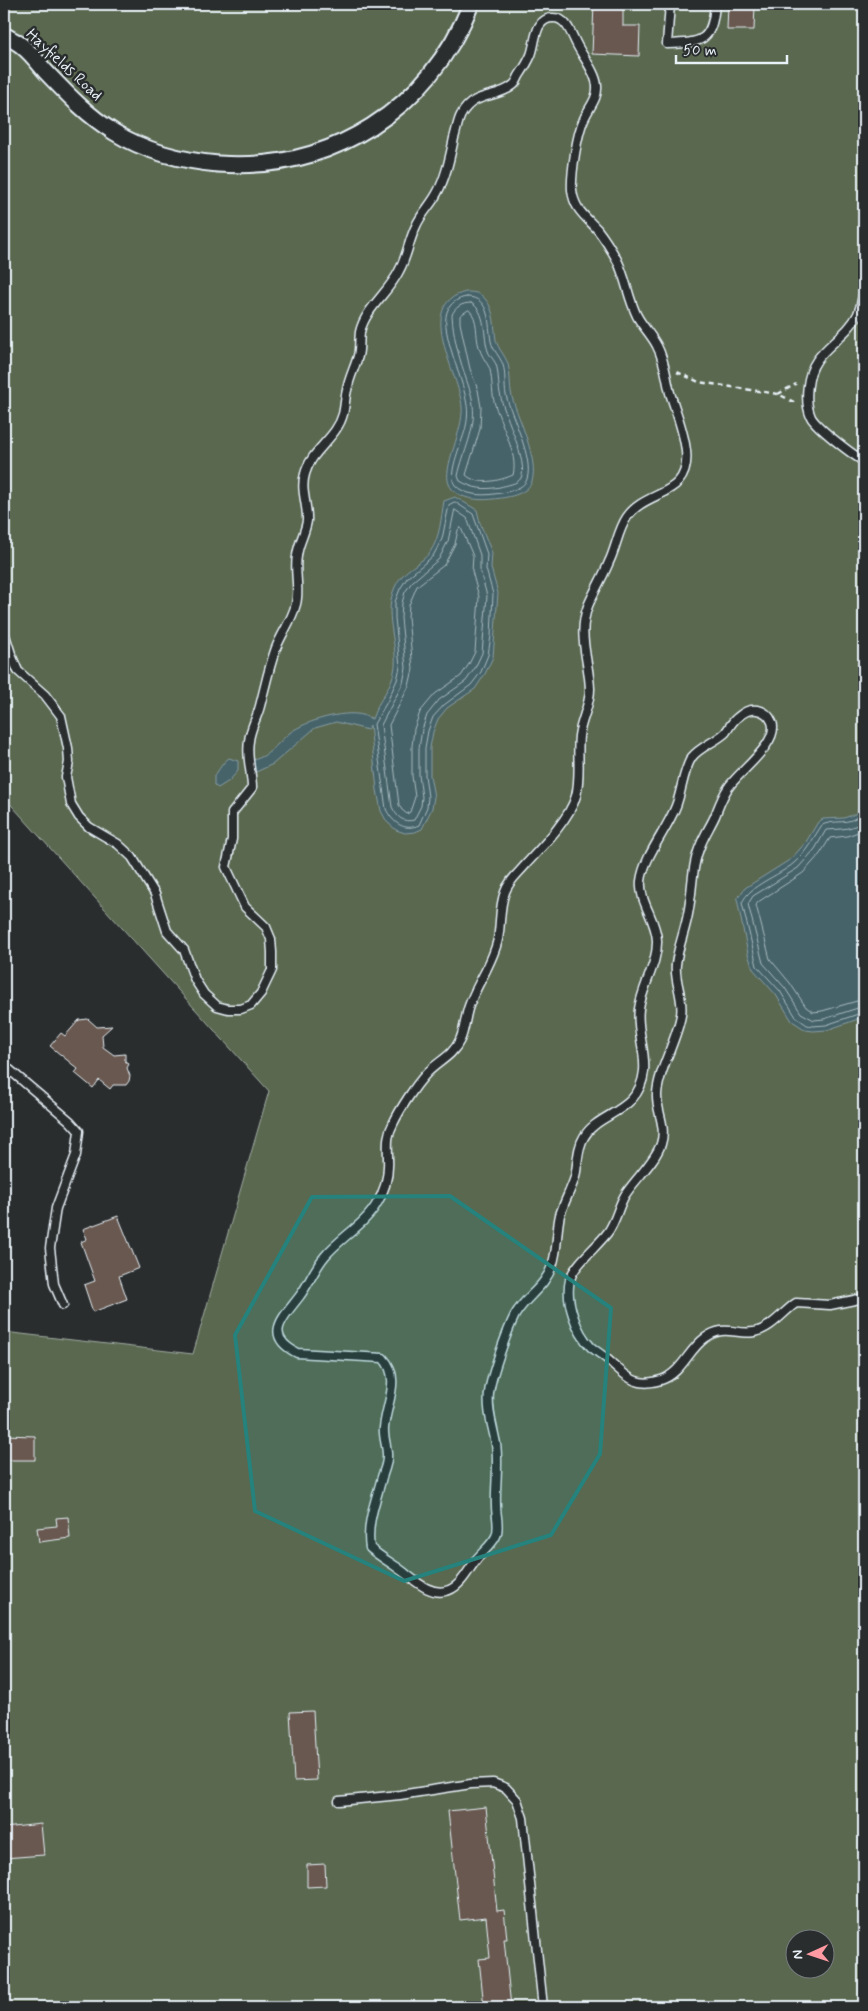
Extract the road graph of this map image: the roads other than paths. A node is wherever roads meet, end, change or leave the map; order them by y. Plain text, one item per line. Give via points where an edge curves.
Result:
1 (471, 4) edge
2 (670, 4) edge
3 (715, 4) edge
4 (4, 35) edge
5 (864, 292) edge
6 (864, 461) edge
7 (4, 632) edge
8 (4, 1065) edge
9 (864, 1298) edge
10 (62, 1305) dead end
11 (339, 1801) dead end
12 (543, 2007) edge

1 - 4 street, Hayfields Road via 463,25 445,54 418,88 389,115 356,137 320,152 283,162 244,166 197,162 156,152 115,133 82,109 23,47
2 - 3 lane via 667,44 689,44 701,40 713,23
5 - 6 lane via 858,314 818,359 808,387 812,418
7 - 9 lane via 18,670 45,694 60,716 68,748 68,791 75,811 89,827 118,844 132,857 154,894 167,931 184,950 204,994 217,1006 228,1009 251,1005 268,982 272,970 271,939 266,928 245,907 226,867 232,839 230,825 232,813 252,788 247,746 278,643 296,606 297,550 308,517 303,487 305,471 343,418 348,384 366,316 400,270 415,228 435,197 446,172 460,117 481,97 512,87 533,51 537,30 543,21 550,18 562,20 594,74 598,93 579,132 572,178 576,208 614,254 635,313 655,341 684,439 687,463 683,476 674,486 630,512 589,604 582,626 590,701 581,724 579,777 569,815 505,889 499,937 468,1008 462,1036 447,1059 432,1067 421,1079 386,1138 387,1180 377,1204 320,1262 304,1291 280,1321 278,1331 286,1347 297,1353 383,1358 390,1365 392,1387 384,1428 387,1458 371,1515 370,1548 424,1588 448,1591 457,1586 494,1540 498,1530 496,1454 489,1394 501,1354 516,1315 550,1274 559,1218 575,1175 582,1139 590,1129 618,1112 633,1098 642,1083 645,1070 638,1014 658,936 642,892 641,880 646,864 675,810 687,766 695,753 724,734 740,715 749,710 761,710 769,717 773,734 722,796 694,861 689,912 676,964 681,1015 656,1099 664,1130 661,1143 628,1191 612,1226 574,1268 569,1282 570,1302 589,1345 627,1379 640,1382 659,1381 677,1371 698,1342 712,1333 730,1330 754,1332 769,1326 796,1303 830,1305
8 - 10 lane via 78,1131 76,1155 56,1208 50,1248 54,1284
11 - 12 lane via 470,1784 493,1783 506,1788 517,1800 522,1818

